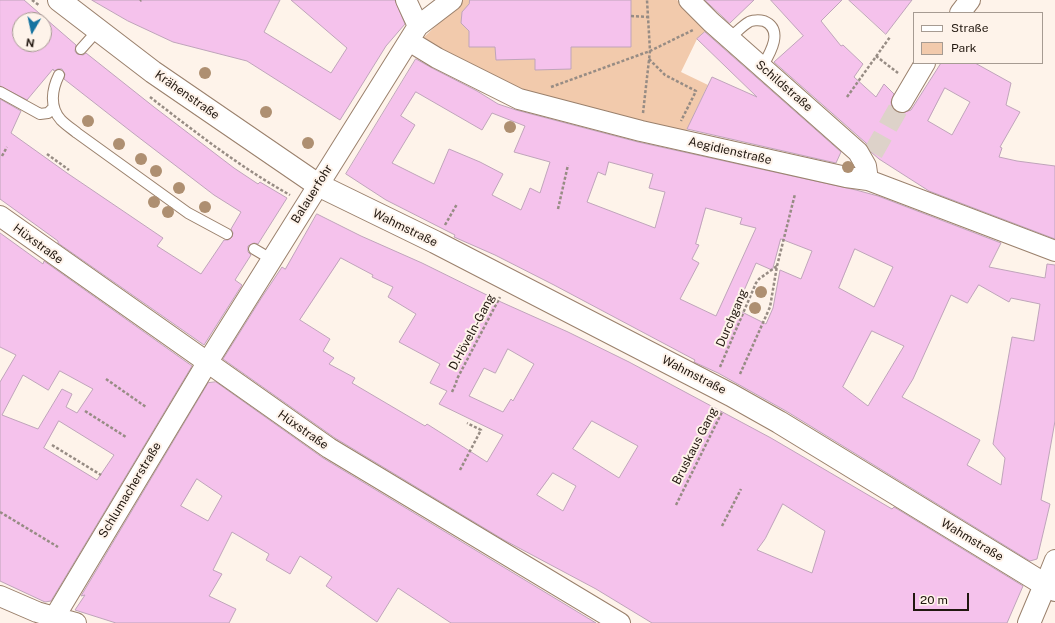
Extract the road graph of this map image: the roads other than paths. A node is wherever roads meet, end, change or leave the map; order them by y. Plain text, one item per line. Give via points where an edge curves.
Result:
1 (59, 0) edge
2 (406, 0) edge
3 (452, 0) edge
4 (689, 0) edge
5 (970, 0) edge
6 (961, 12) edge
7 (98, 30) junction
8 (414, 33) junction
9 (729, 38) junction
10 (81, 49) dead end
11 (923, 64) edge
12 (762, 67) junction
13 (60, 75) dead end
14 (0, 92) edge
15 (902, 102) tunnel mouth
16 (54, 106) junction
17 (869, 166) junction
18 (318, 185) junction
19 (0, 216) edge
20 (227, 234) dead end
21 (254, 249) dead end
22 (1055, 251) edge
23 (271, 259) junction
24 (207, 363) junction
25 (1055, 560) edge
26 (1050, 588) edge
27 (0, 596) edge
28 (54, 620) edge
29 (76, 623) edge
30 (620, 623) edge
31 (1029, 623) edge

1 - 7 street, Krähenstraße
2 - 8 street
3 - 8 street
4 - 9 street, Schildstraße
5 - 6 street
7 - 10 lane
7 - 18 street, Krähenstraße via 154,72
8 - 17 street, Aegidienstraße via 437,58 519,99 641,131 846,177
8 - 18 street, Balauerfohr
9 - 12 street, Schildstraße
9 - 12 lane via 750,21 763,21 772,27 775,38
11 - 15 street
12 - 17 street, Schildstraße via 858,152
13 - 16 lane via 52,95
14 - 16 lane via 40,114 48,113
16 - 20 lane via 60,120 77,133 188,213
17 - 22 street, Aegidienstraße via 1020,238
18 - 23 street, Balauerfohr
18 - 26 street, Wahmstraße via 722,390 779,422
19 - 24 street, Hüxstraße
21 - 23 lane
23 - 24 street, Balauerfohr
24 - 28 street, Schlumacherstraße
24 - 30 street, Hüxstraße via 329,448
25 - 26 street
26 - 31 street
27 - 28 street
28 - 29 street

